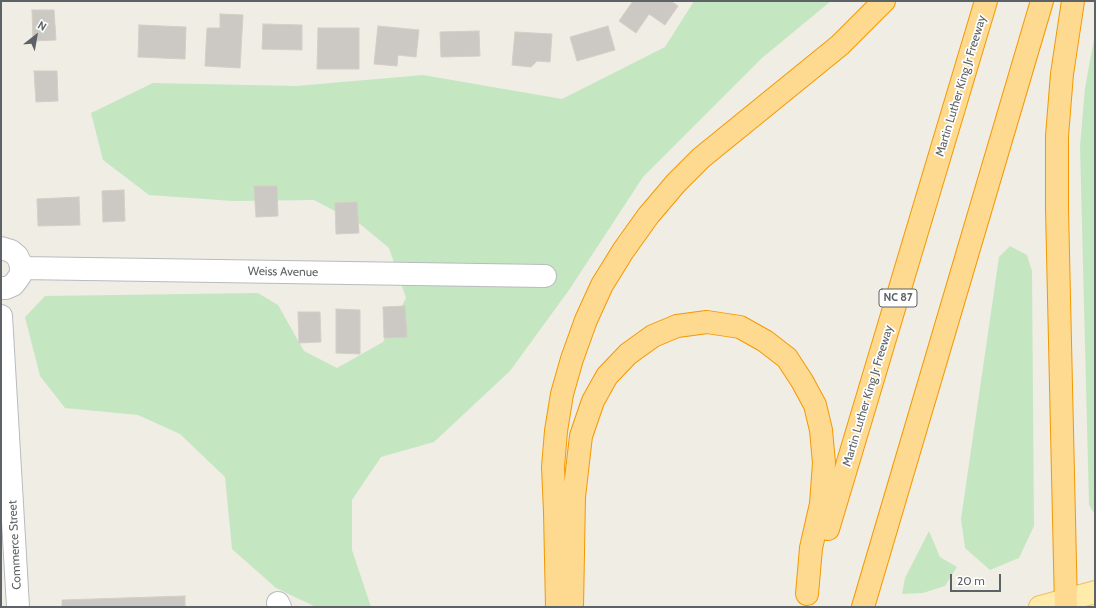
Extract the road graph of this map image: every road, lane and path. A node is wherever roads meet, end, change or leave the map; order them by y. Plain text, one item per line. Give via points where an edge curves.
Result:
1 (884, 1) edge
2 (986, 1) edge
3 (1042, 1) edge
4 (1073, 1) edge
5 (1, 248) edge
6 (21, 268) junction
7 (545, 276) dead end
8 (1, 288) edge
9 (1, 316) edge
10 (1095, 592) edge
11 (806, 601) edge
12 (1066, 604) edge
13 (18, 607) edge
14 (557, 607) edge
15 (572, 607) edge
16 (863, 607) edge
17 (1040, 607) edge

1 - 14 highway via 840,45 701,158 676,183 648,216 602,285 572,359 562,394 556,431 553,467
2 - 11 highway, Martin Luther King Jr Freeway / NC 87
3 - 16 highway
4 - 12 highway via 1062,74 1057,136
5 - 6 street via 17,256
6 - 7 street, Weiss Avenue
6 - 8 street via 21,274 12,285
9 - 13 street, Commerce Street
10 - 12 main road
11 - 15 highway via 810,548 821,504 824,464 821,430 815,405 787,358 765,341 740,327 707,322 677,326 653,336 628,354 607,376 593,401 581,436 574,497
12 - 17 main road

